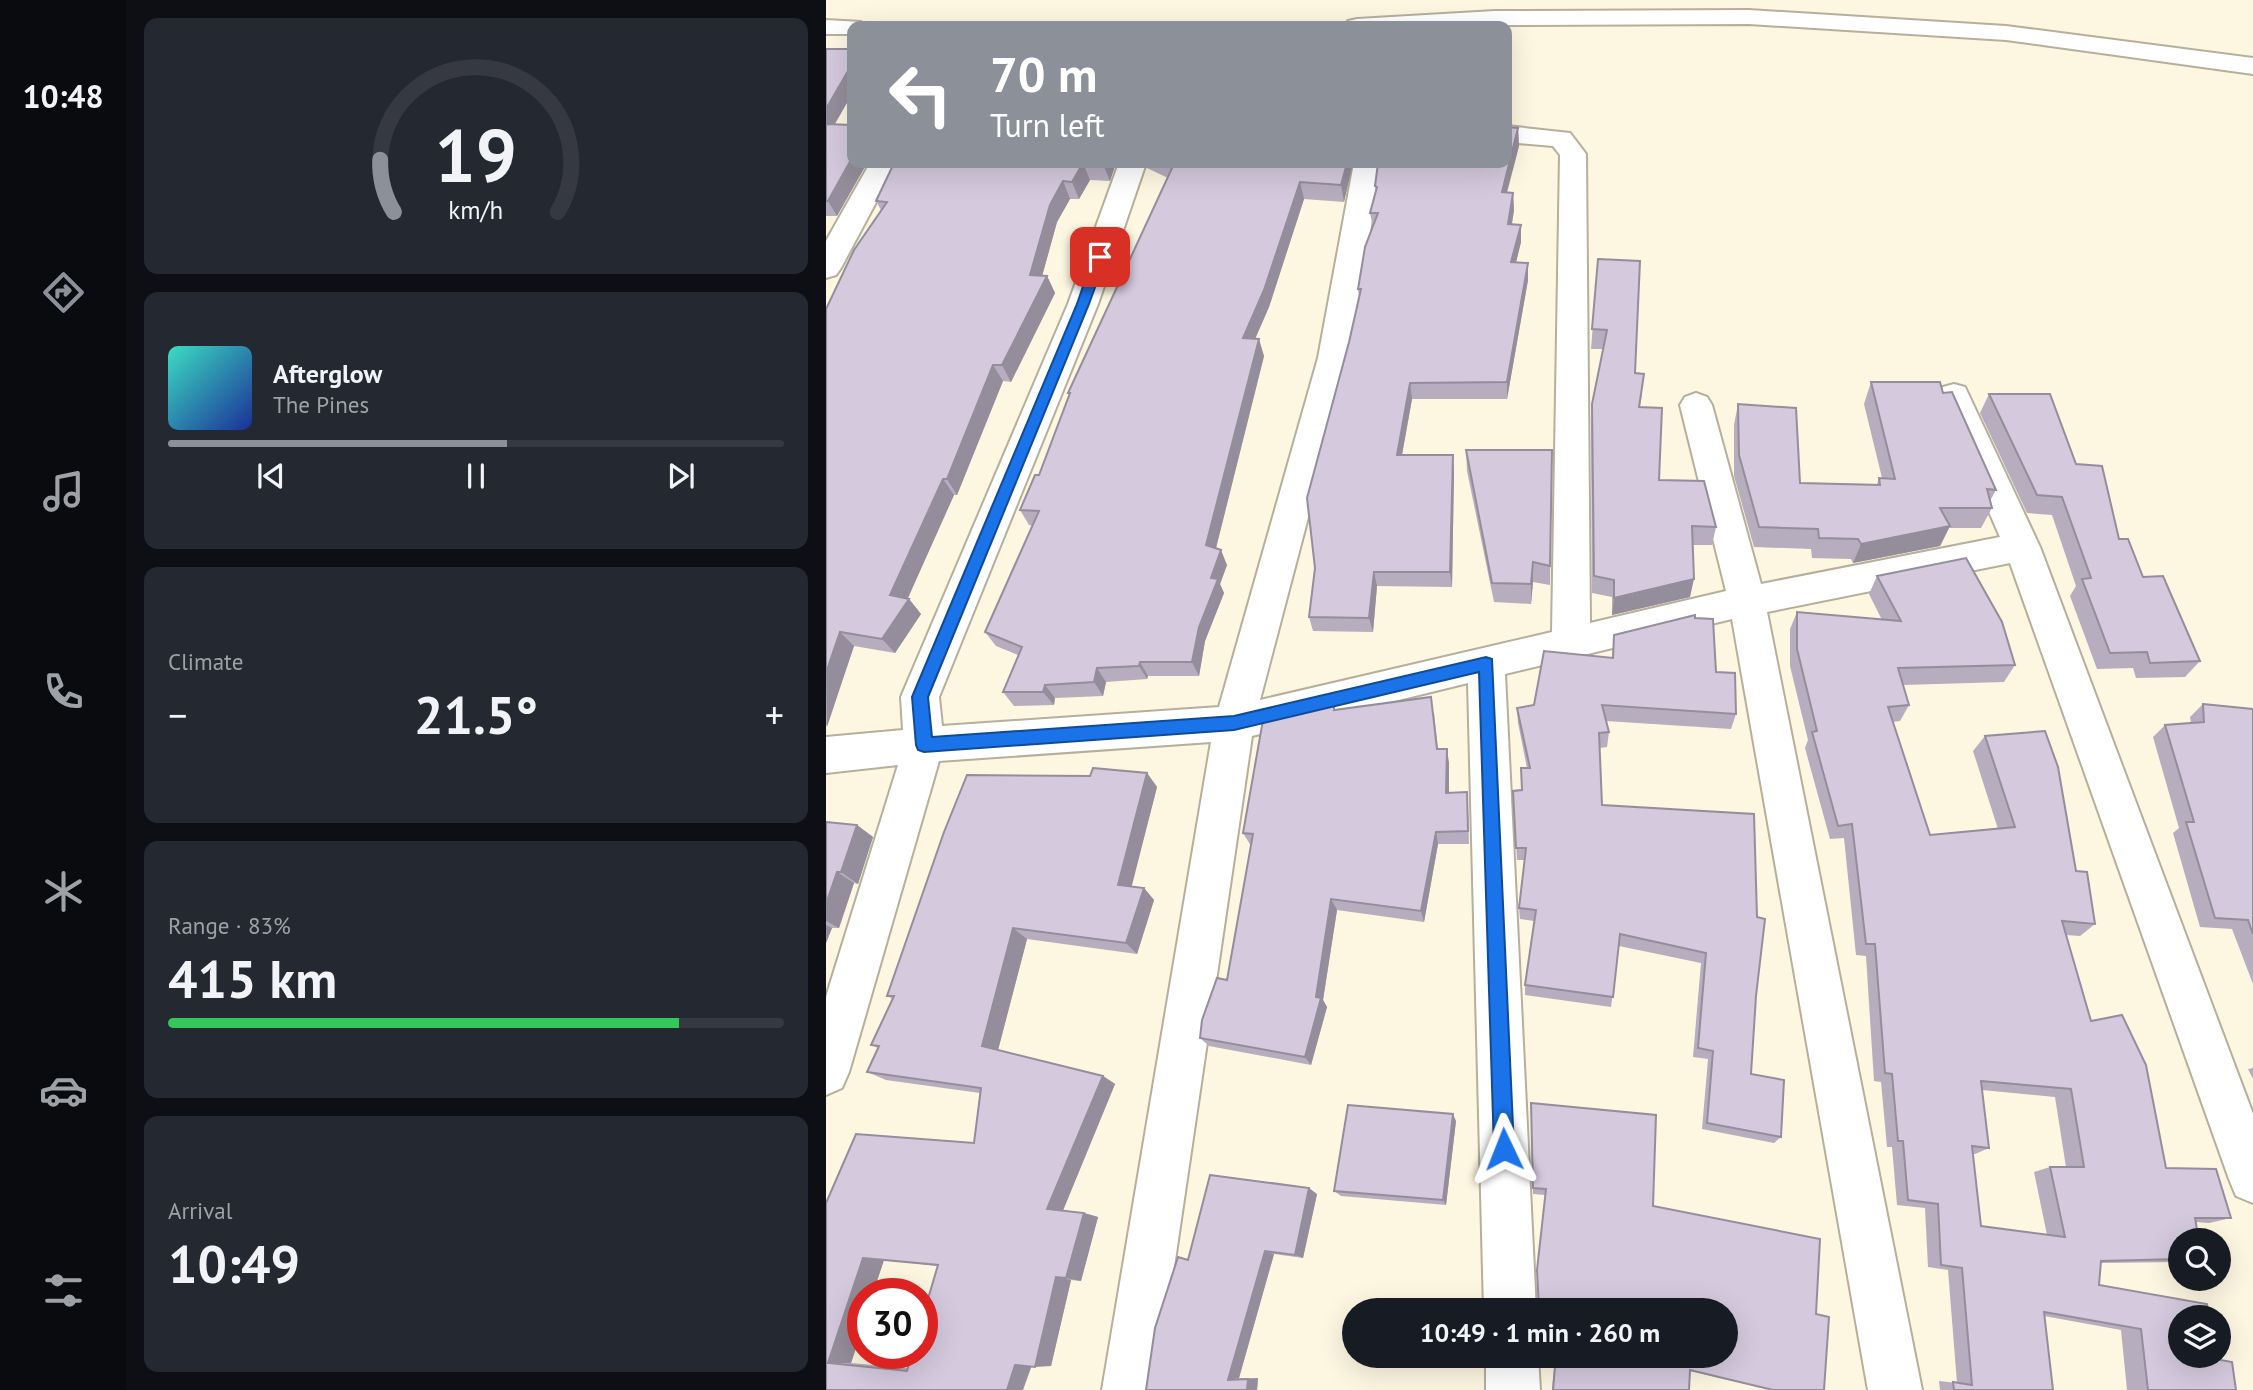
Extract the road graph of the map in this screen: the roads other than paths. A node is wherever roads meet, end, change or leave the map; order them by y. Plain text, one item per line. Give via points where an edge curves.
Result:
1 (1450, 21) edge
2 (826, 27) edge
3 (847, 27) edge
4 (2253, 66) edge
5 (1512, 134) edge
6 (880, 168) edge
7 (1130, 168) edge
8 (1366, 168) edge
9 (826, 268) edge
10 (1954, 395) edge
11 (1696, 405) dead end
12 (2022, 547) junction
13 (1747, 601) junction
14 (1571, 643) junction
15 (1486, 663) junction
16 (1234, 723) junction
17 (924, 745) junction
18 (826, 755) edge
19 (826, 1072) edge
20 (2253, 1180) edge
21 (1510, 1298) edge
22 (1512, 1368) edge
23 (1129, 1390) edge
24 (1513, 1390) edge
25 (1895, 1390) edge

1 - 4 street via 1749,17 2006,33
2 - 3 street
5 - 14 street via 1561,139 1573,154
6 - 9 street
7 - 17 street via 1083,304 920,697
8 - 16 street via 1334,358
10 - 12 street
11 - 13 street
12 - 13 street
12 - 20 street
13 - 14 street
13 - 25 street
14 - 15 street
15 - 16 street
15 - 21 street
16 - 17 street
16 - 23 street
17 - 18 street
17 - 19 street
22 - 24 street

